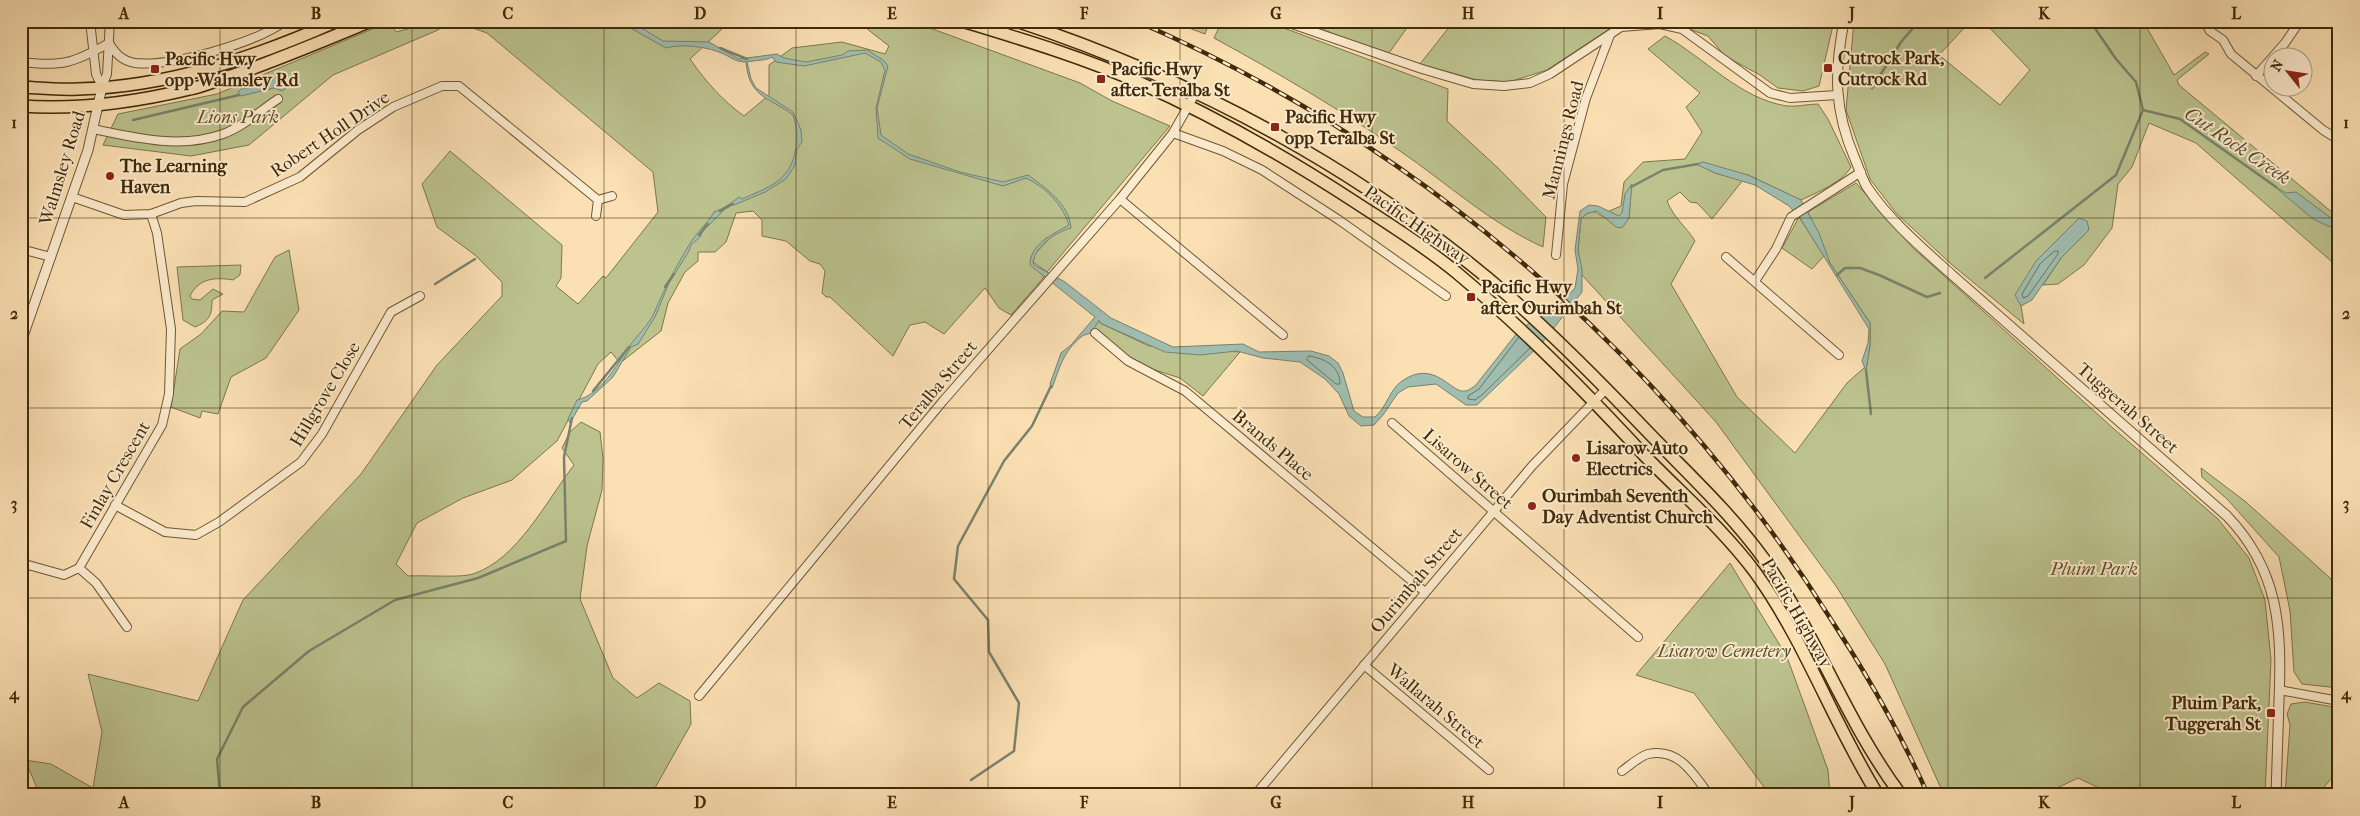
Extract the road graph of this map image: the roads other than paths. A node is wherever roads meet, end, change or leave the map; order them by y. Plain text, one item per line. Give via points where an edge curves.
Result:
1 (90, 21) edge
2 (110, 21) edge
3 (285, 21) edge
4 (337, 21) edge
5 (371, 21) edge
6 (962, 21) edge
7 (1016, 21) edge
8 (1283, 21) edge
9 (1844, 21) edge
10 (2204, 21) edge
11 (2300, 21) edge
12 (1610, 35) junction
13 (109, 43) junction
14 (93, 52) junction
15 (21, 62) edge
16 (2256, 76) junction
17 (21, 87) edge
18 (102, 87) junction
19 (1196, 92) junction
20 (1837, 95) junction
21 (278, 99) dead end
22 (99, 104) junction
23 (21, 106) edge
24 (1187, 106) junction
25 (93, 129) junction
26 (1173, 133) junction
27 (2339, 140) edge
28 (1861, 172) junction
29 (612, 196) dead end
30 (72, 197) junction
31 (1120, 199) junction
32 (598, 200) junction
33 (151, 214) junction
34 (596, 216) dead end
35 (21, 249) edge
36 (1556, 255) dead end
37 (1726, 257) dead end
38 (51, 258) junction
39 (1755, 281) junction
40 (420, 296) dead end
41 (1446, 296) dead end
42 (1095, 333) dead end
43 (1282, 335) dead end
44 (21, 342) edge
45 (1839, 355) dead end
46 (1606, 389) junction
47 (1594, 401) junction
48 (1392, 423) dead end
49 (115, 505) junction
50 (1494, 512) junction
51 (21, 563) edge
52 (79, 568) junction
53 (1425, 592) junction
54 (127, 627) dead end
55 (1638, 637) dead end
56 (1364, 665) junction
57 (2279, 690) junction
58 (699, 696) dead end
59 (2339, 700) edge
60 (1489, 770) dead end
61 (1622, 771) dead end
62 (1254, 795) edge
63 (1709, 795) edge
64 (1878, 795) edge
65 (1901, 795) edge
66 (2276, 795) edge

1 - 14 street
2 - 13 street
3 - 13 street via 236,43 200,55 171,60 135,63 114,52
4 - 18 main road via 212,68
5 - 22 main road via 281,58 192,89
6 - 24 main road, Pacific Highway via 1136,81
7 - 19 main road, Pacific Highway via 1090,47
8 - 12 street via 1422,69 1473,84 1504,86 1530,83 1550,74
9 - 20 street, Tuggerah Street via 1837,67
10 - 16 street via 2230,54
11 - 16 street
12 - 20 street via 1621,27 1660,24 1682,30 1770,93 1790,98
12 - 36 street, Mannings Road via 1586,98 1563,184
13 - 14 street
13 - 18 street via 108,74
14 - 15 street via 59,65
14 - 18 street via 96,74
16 - 27 street
17 - 18 main road
18 - 22 street, Walmsley Road
19 - 24 street, Teralba Street
19 - 46 main road, Pacific Highway via 1309,153 1445,245 1525,311
20 - 28 street, Tuggerah Street via 1843,127
21 - 25 street via 223,134 197,140 147,140
22 - 23 main road via 47,108
22 - 25 street, Walmsley Road
24 - 26 street, Teralba Street
24 - 47 main road, Pacific Highway via 1316,177 1454,271 1515,324
25 - 30 street, Walmsley Road
26 - 31 street, Teralba Street
26 - 41 street via 1223,150 1262,170
28 - 39 street via 1791,217 1776,249
28 - 57 street, Tuggerah Street via 1867,186 1907,233 2238,528 2260,560 2274,598 2280,646
29 - 32 street
30 - 33 street, Robert Holl Drive via 124,215
30 - 38 street, Walmsley Road
31 - 43 street
31 - 58 street, Teralba Street via 943,401
32 - 33 street, Robert Holl Drive via 459,86 442,86 393,107 358,130 300,177 268,193 245,202 196,201
32 - 34 street
33 - 49 street, Finlay Crescent via 157,233 171,329 169,394 162,425
35 - 38 street
37 - 39 street
38 - 44 street, Walmsley Road
39 - 45 street
40 - 49 street, Hillgrove Close via 391,312 322,434 301,462 219,522 196,535 165,532
42 - 53 street, Brands Place via 1128,361 1185,391
46 - 47 street, Ourimbah Street
46 - 65 main road, Pacific Highway via 1715,500 1763,558 1804,625 1873,753
47 - 50 street, Ourimbah Street via 1532,466
47 - 64 main road, Pacific Highway via 1647,458 1723,531 1757,576 1790,628
48 - 50 street, Lisarow Street
49 - 52 street, Finlay Crescent
50 - 53 street, Ourimbah Street
50 - 55 street, Lisarow Street
51 - 52 street via 64,575
52 - 54 street via 96,583
53 - 56 street, Ourimbah Street
56 - 60 street, Wallarah Street
56 - 62 street, Ourimbah Street
57 - 59 street
57 - 66 street, Tuggerah Street
61 - 63 street via 1647,754 1666,754 1687,764

